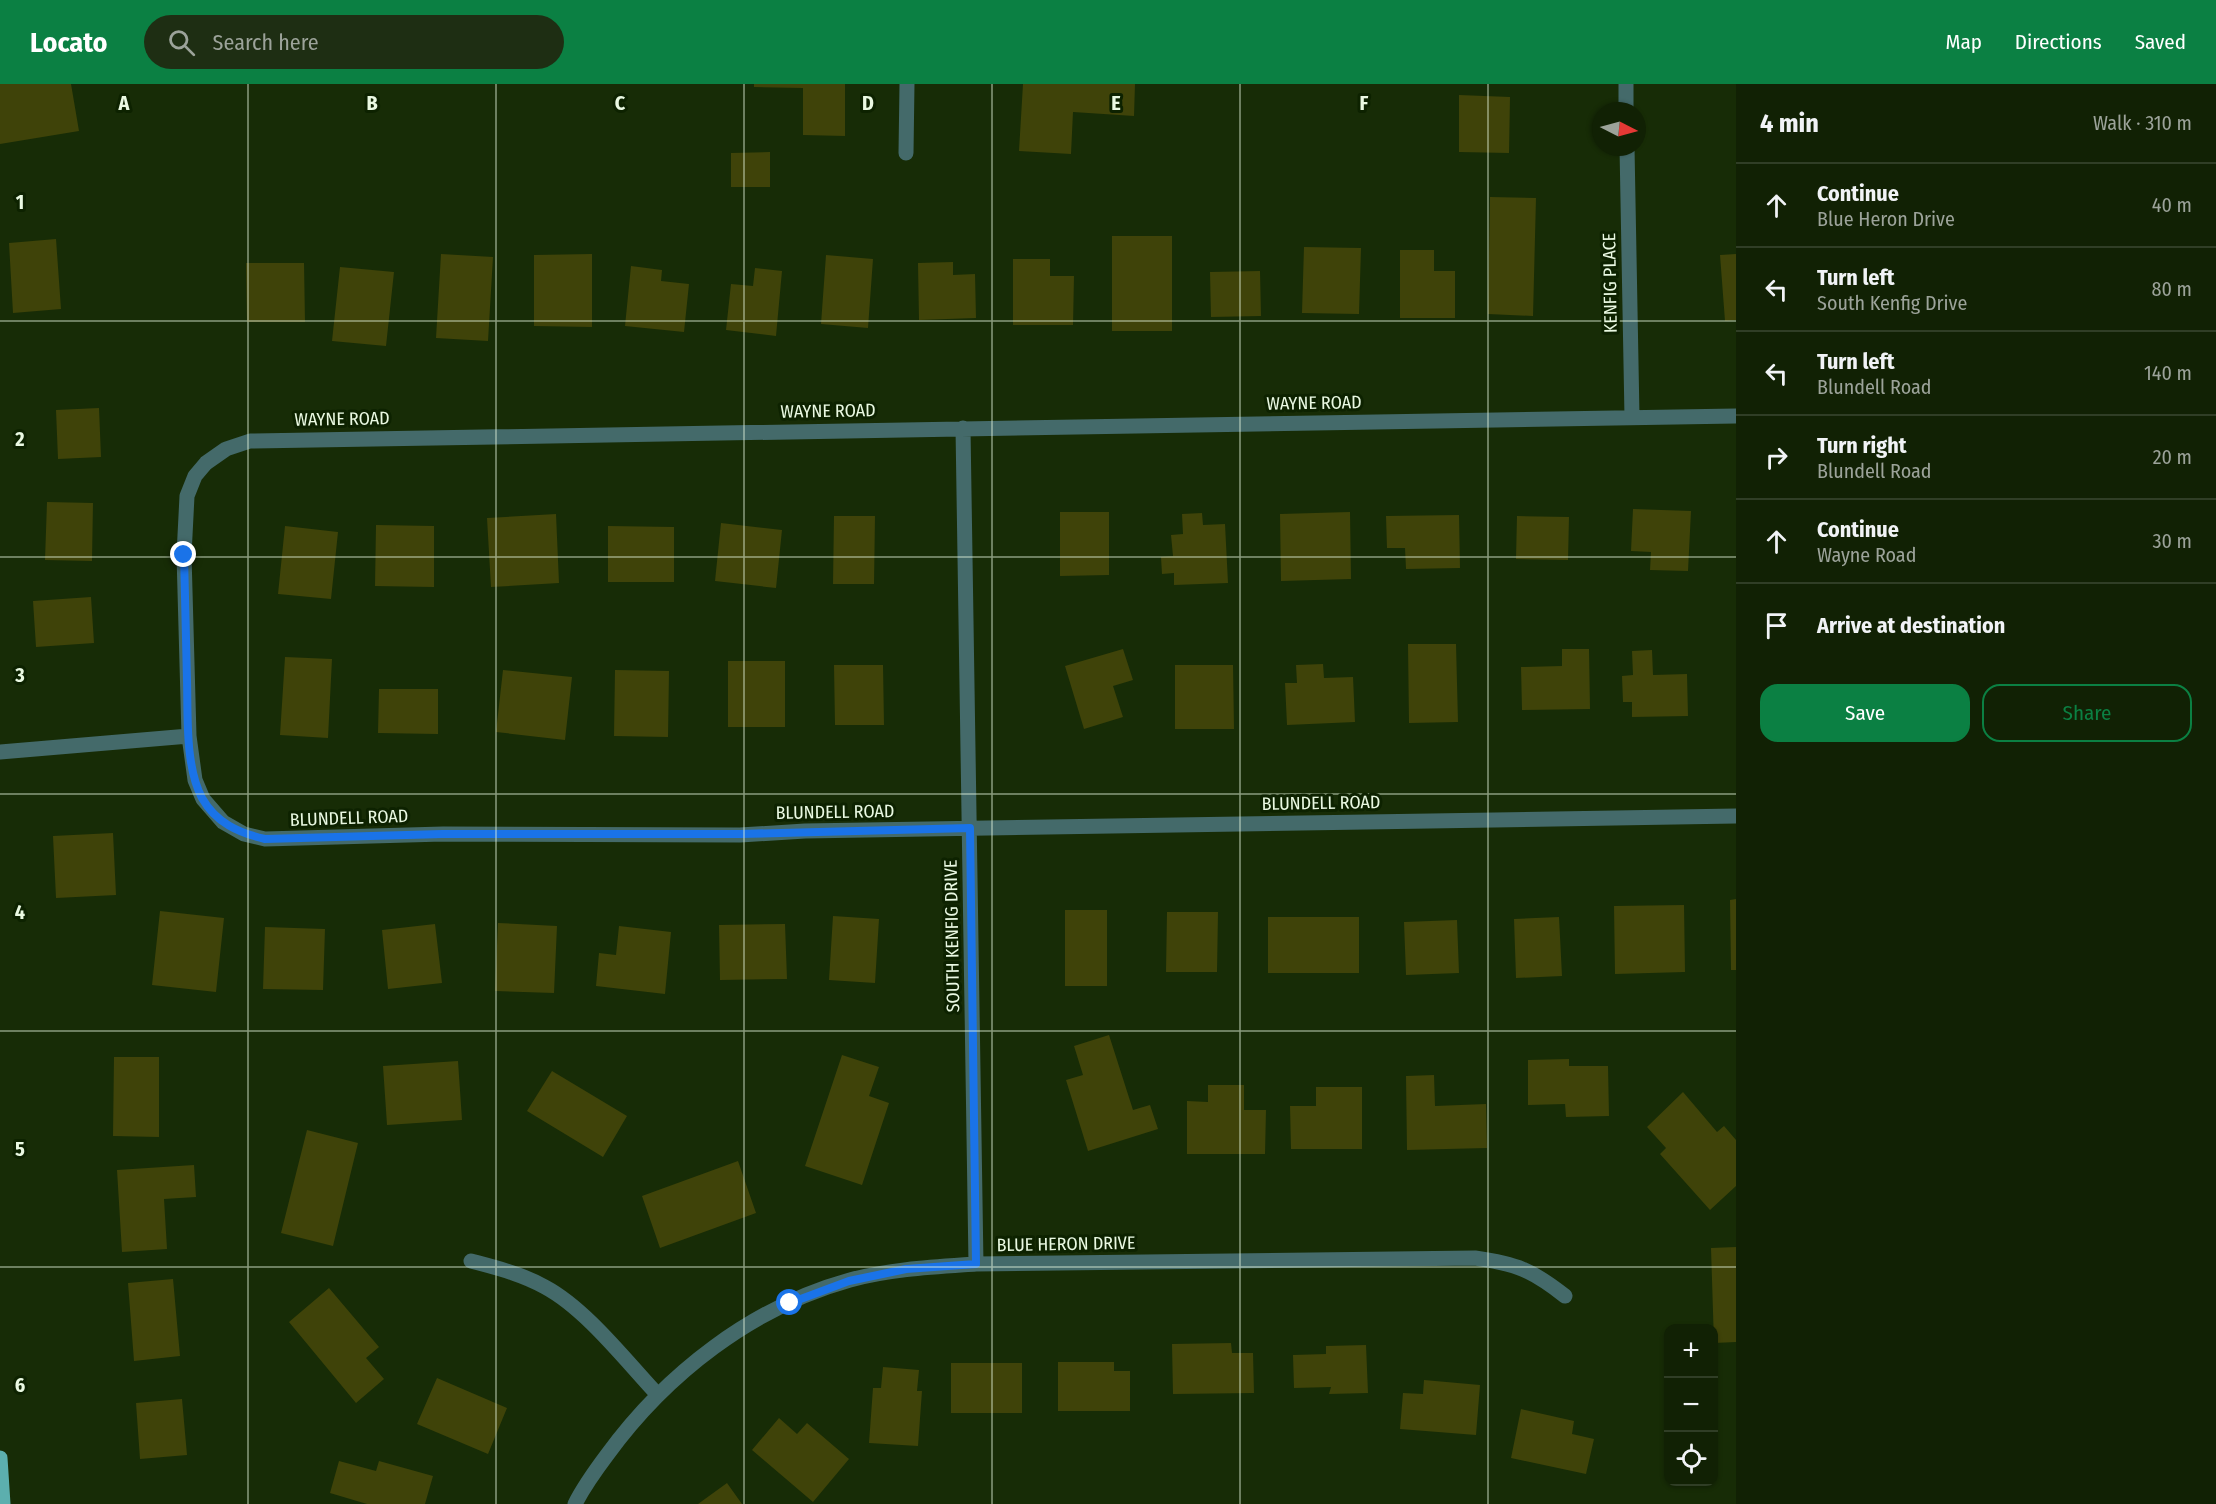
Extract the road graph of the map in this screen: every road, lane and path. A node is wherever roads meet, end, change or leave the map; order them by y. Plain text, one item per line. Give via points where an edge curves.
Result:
1 (907, 84) edge
2 (1626, 84) edge
3 (1626, 102) edge
4 (906, 153) dead end
5 (1627, 156) edge
6 (1736, 416) edge
7 (1632, 417) junction
8 (963, 428) junction
9 (189, 736) junction
10 (0, 752) edge
11 (1736, 816) edge
12 (970, 828) junction
13 (471, 1261) dead end
14 (976, 1264) junction
15 (1564, 1296) dead end
16 (658, 1395) junction
17 (0, 1458) edge
18 (3, 1504) edge
19 (575, 1504) edge

1 - 4 street
2 - 3 street
5 - 7 street, KENFIG PLACE
6 - 7 street, WAYNE ROAD
7 - 8 street, WAYNE ROAD
8 - 9 street, WAYNE ROAD via 250,441 226,449 195,476 187,496 184,555
8 - 12 street, SOUTH KENFIG DRIVE
9 - 10 street
9 - 12 street, BLUNDELL ROAD via 195,780 203,799 222,822 244,834 265,839
11 - 12 street, BLUNDELL ROAD
12 - 14 street, SOUTH KENFIG DRIVE
13 - 16 street via 513,1272 546,1287 582,1315
14 - 15 street, BLUE HERON DRIVE via 1475,1258 1509,1263 1541,1277
14 - 16 street, BLUE HERON DRIVE via 906,1269 849,1281 790,1303 706,1352
16 - 19 street, BLUE HERON DRIVE via 623,1432
17 - 18 main road

